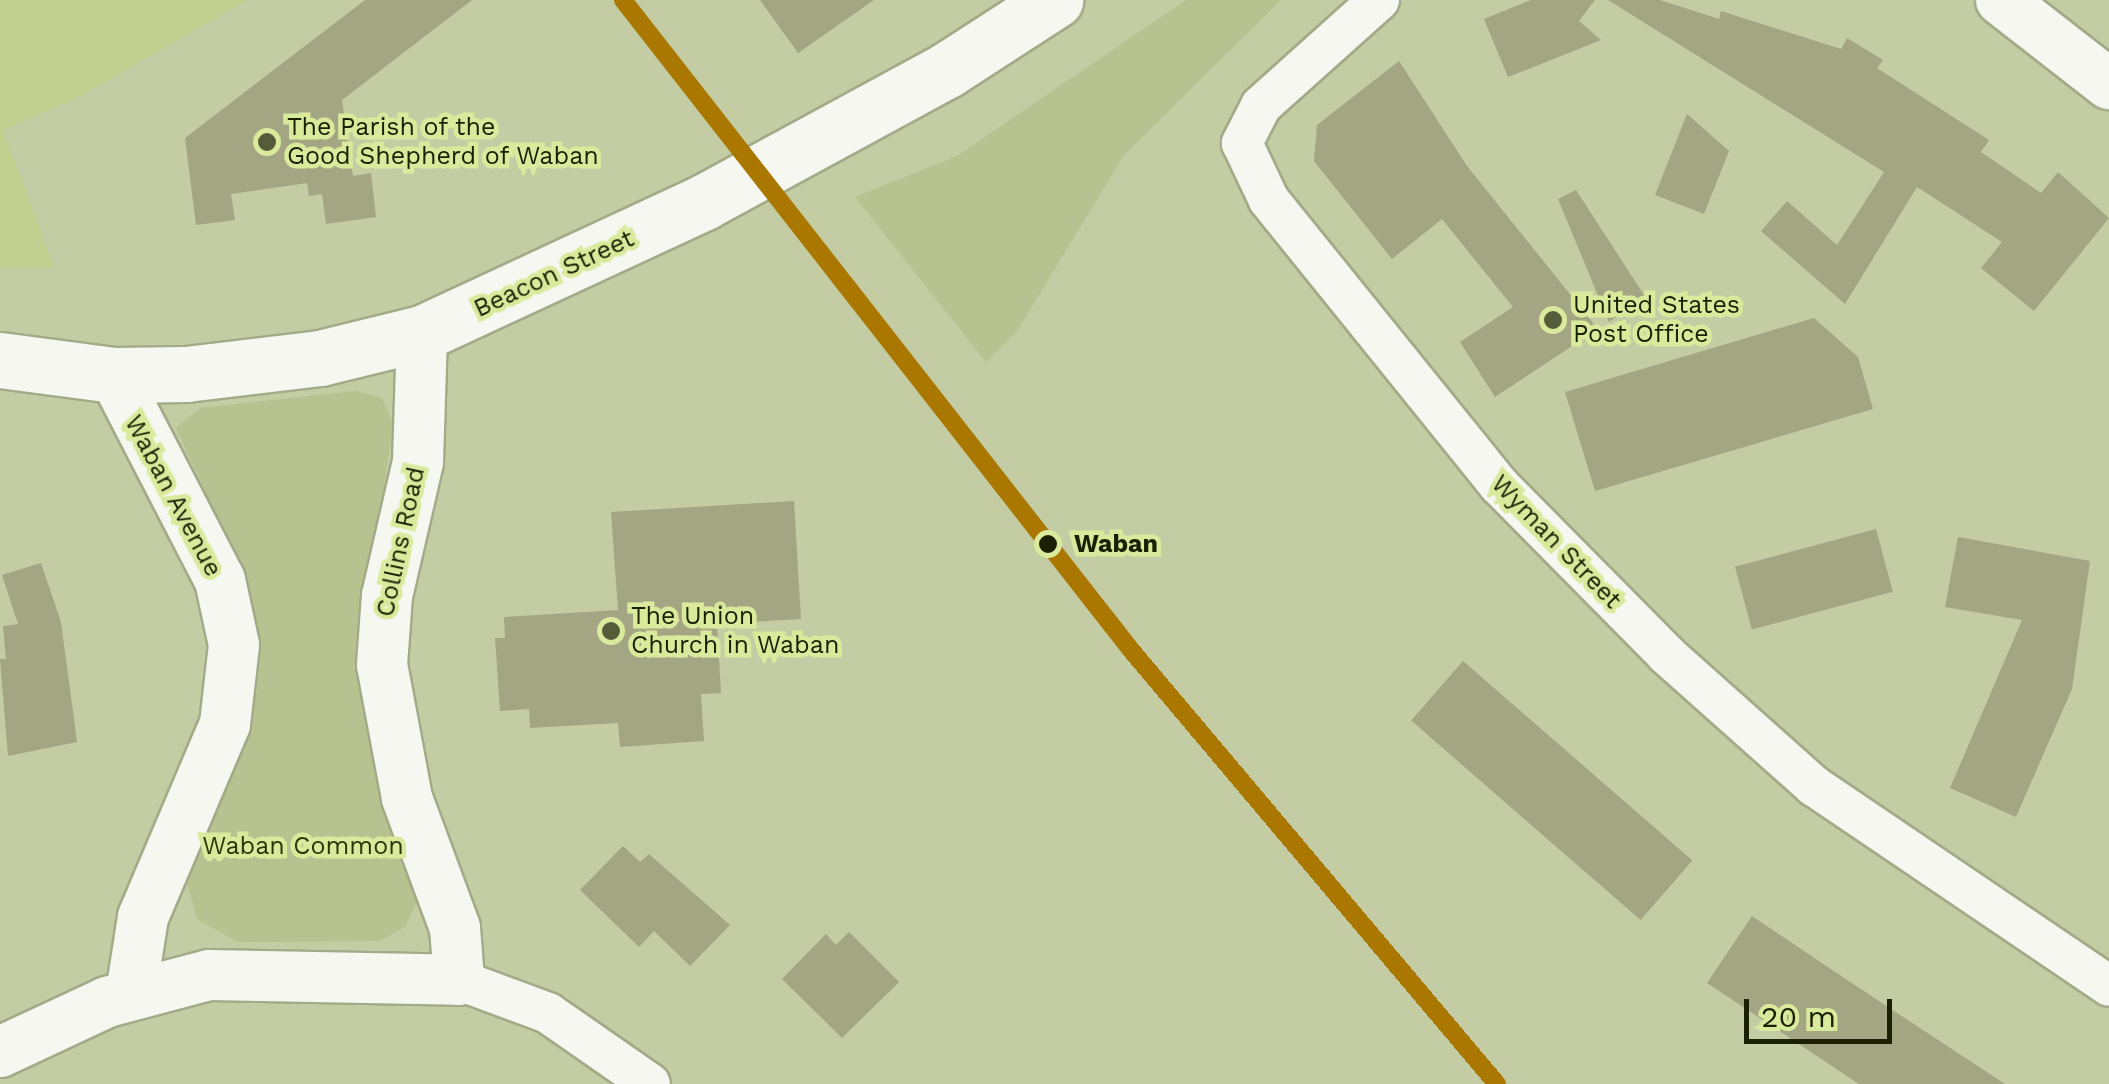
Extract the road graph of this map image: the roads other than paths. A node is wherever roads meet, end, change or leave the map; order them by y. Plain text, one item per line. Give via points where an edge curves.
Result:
1 (1055, 0) edge
2 (1379, 0) edge
3 (2001, 0) edge
4 (2109, 84) edge
5 (422, 333) junction
6 (0, 360) edge
7 (114, 375) junction
8 (459, 980) junction
9 (2109, 986) edge
10 (131, 994) junction
11 (0, 1052) edge
12 (650, 1084) edge

1 - 5 main road, Beacon Street via 845,128 704,202
2 - 9 street, Wyman Street via 1260,106 1242,143 1270,200 1500,485 1668,655 1814,786
3 - 4 street
5 - 7 main road, Beacon Street via 276,365
5 - 8 street, Collins Road via 418,462 387,596 382,664 407,798 455,928
6 - 7 main road, Beacon Street
7 - 10 street, Waban Avenue via 220,580 234,645 225,724 143,917
8 - 10 street via 249,972
8 - 12 street via 548,1013
10 - 11 street

